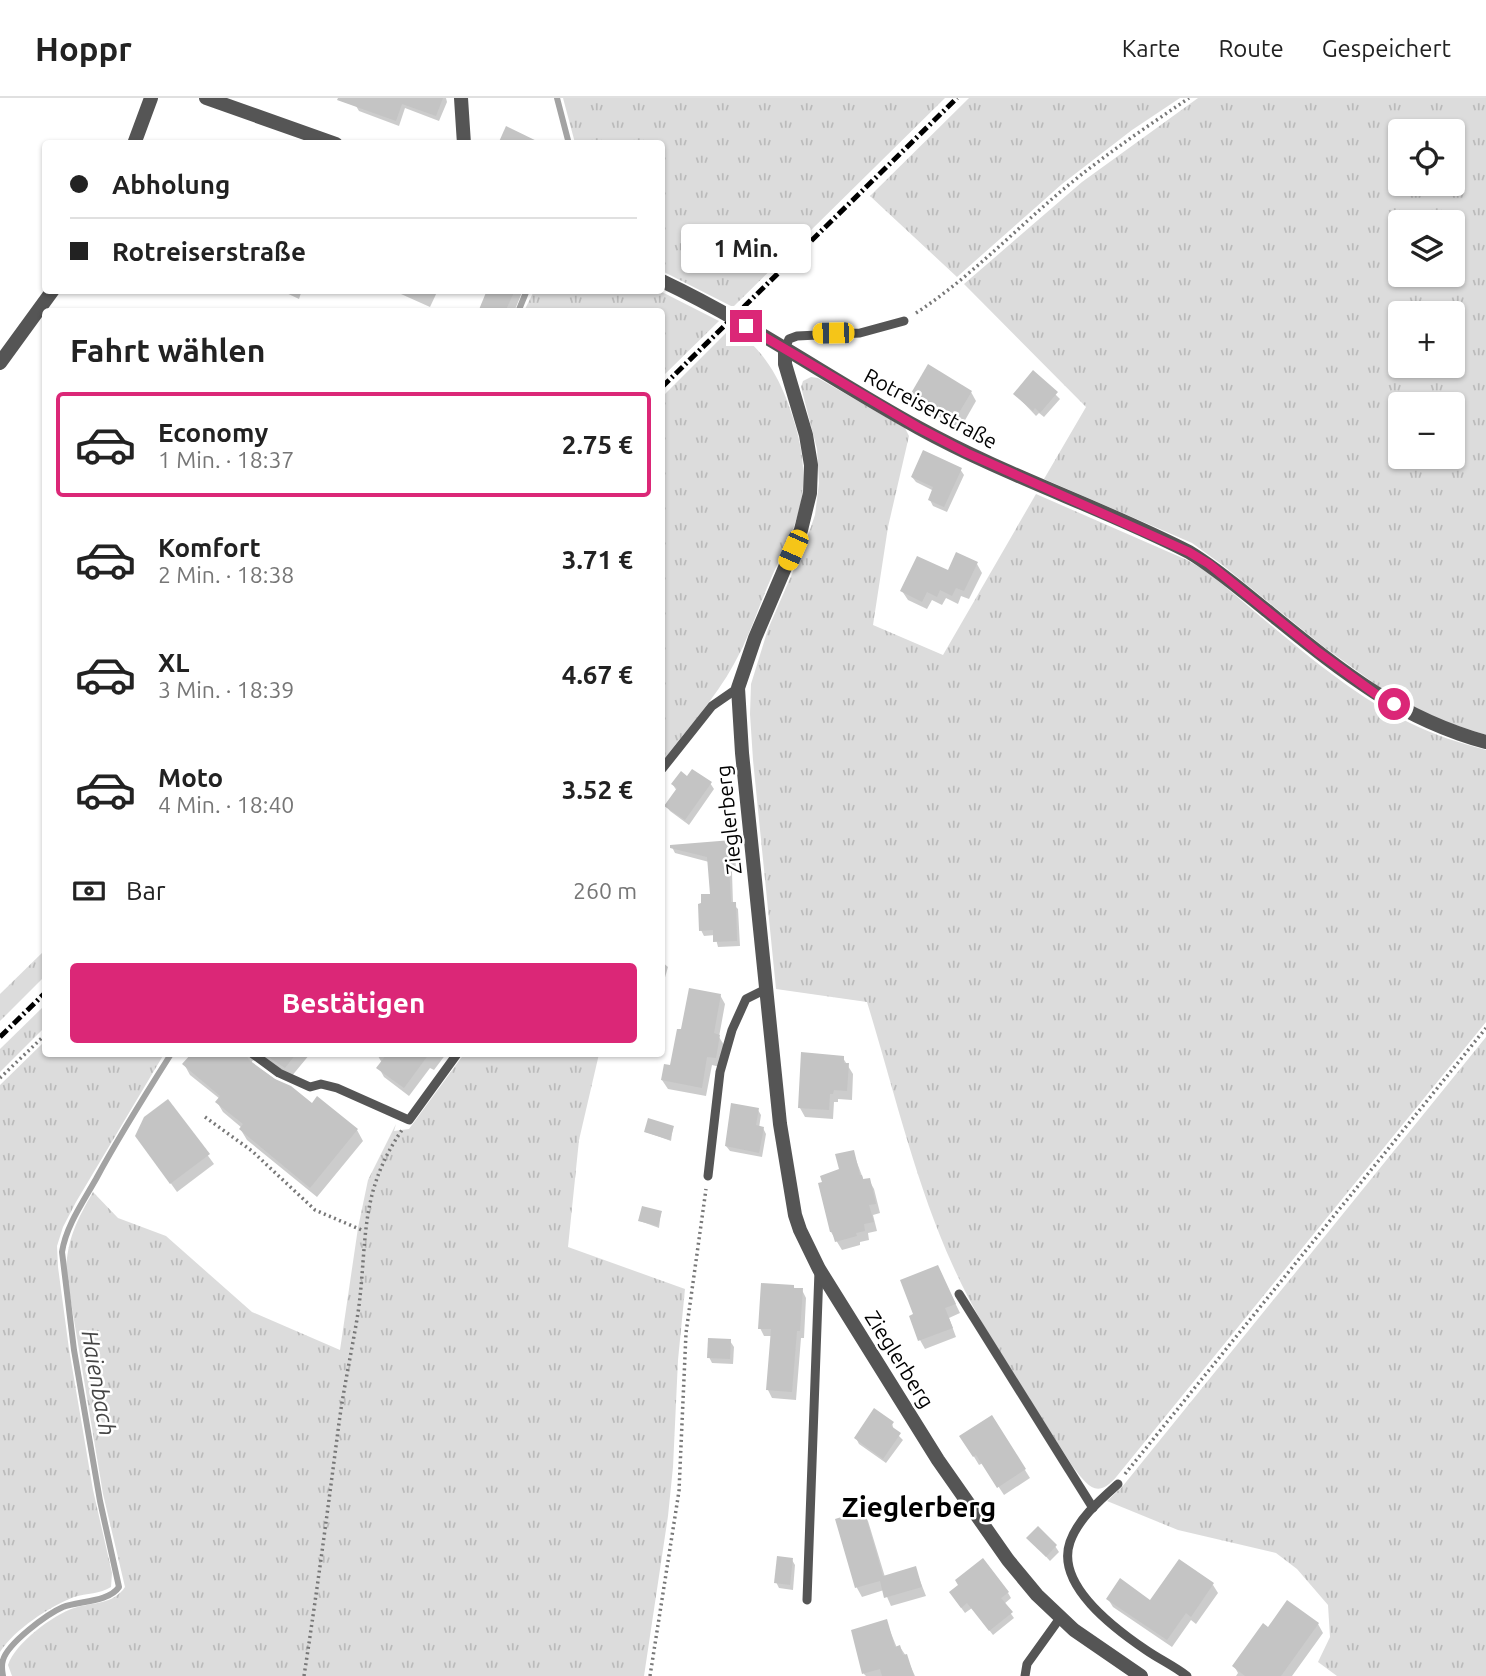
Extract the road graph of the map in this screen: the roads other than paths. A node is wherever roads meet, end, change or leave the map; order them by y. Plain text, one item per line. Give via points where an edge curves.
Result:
1 (151, 98) edge
2 (206, 98) edge
3 (461, 98) edge
4 (135, 140) edge
5 (325, 140) edge
6 (464, 140) edge
7 (665, 283) edge
8 (50, 294) edge
9 (904, 321) road end
10 (785, 349) junction
11 (0, 363) edge
12 (738, 688) junction
13 (1486, 742) edge
14 (665, 765) edge
15 (766, 989) junction
16 (257, 1057) edge
17 (455, 1057) edge
18 (708, 1176) road end
19 (819, 1269) junction
20 (960, 1293) dead end
21 (1118, 1484) road end
22 (1093, 1508) junction
23 (807, 1600) dead end
24 (1060, 1618) junction
25 (1024, 1675) edge
26 (1141, 1676) edge
27 (1187, 1676) edge

1 - 4 street
2 - 5 street
3 - 6 street
7 - 10 street, Rotreiserstraße
8 - 11 street
9 - 10 lane via 860,333 797,336 789,339
10 - 12 street, Zieglerberg via 785,364 806,435 810,493 801,530
10 - 13 street, Rotreiserstraße via 919,428 1189,552 1377,695 1440,728
12 - 14 lane via 712,706
12 - 15 street, Zieglerberg
15 - 18 lane via 741,1005 732,1030 720,1072
15 - 19 street, Zieglerberg via 791,1201
16 - 17 lane via 310,1087 337,1088 409,1120
19 - 23 lane
19 - 24 street, Zieglerberg via 980,1522
20 - 22 lane
21 - 22 lane
22 - 27 lane via 1069,1543 1072,1577 1114,1626
24 - 25 lane
24 - 26 street, Zieglerberg

